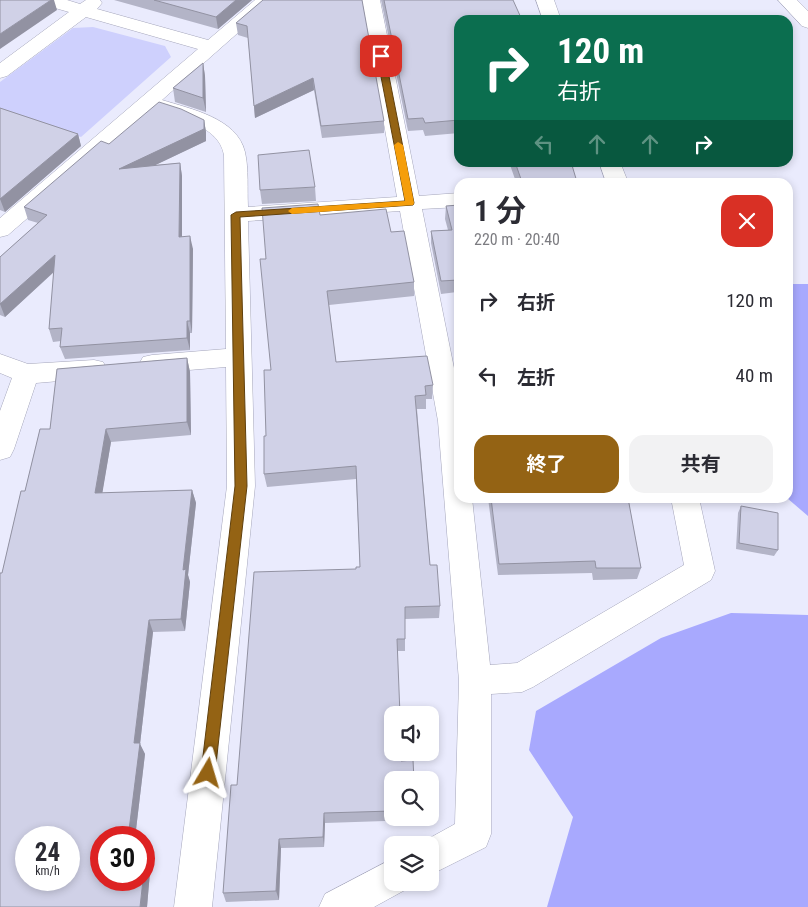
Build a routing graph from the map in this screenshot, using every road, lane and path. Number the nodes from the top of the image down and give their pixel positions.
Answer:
1 (47, 0) edge
2 (266, 0) edge
3 (371, 0) edge
4 (544, 0) edge
5 (787, 0) edge
6 (90, 5) edge
7 (550, 15) edge
8 (808, 22) edge
9 (212, 47) junction
10 (0, 72) edge
11 (148, 102) junction
12 (454, 200) edge
13 (410, 203) junction
14 (236, 215) junction
15 (0, 230) edge
16 (237, 357) junction
17 (0, 363) edge
18 (26, 374) junction
19 (0, 449) edge
20 (454, 454) edge
21 (459, 503) edge
22 (686, 503) edge
23 (475, 681) junction
24 (439, 852) edge
25 (384, 882) edge
26 (193, 907) edge
27 (338, 907) edge

1 - 6 street
2 - 9 street
3 - 13 street
4 - 7 street
5 - 8 street
6 - 9 street
6 - 10 street
9 - 11 street
11 - 14 street
11 - 15 street
12 - 13 street
13 - 14 street
13 - 20 street
14 - 16 street
16 - 18 street
16 - 26 street
17 - 18 street
18 - 19 street
21 - 23 street
22 - 23 street
23 - 24 street
25 - 27 street

